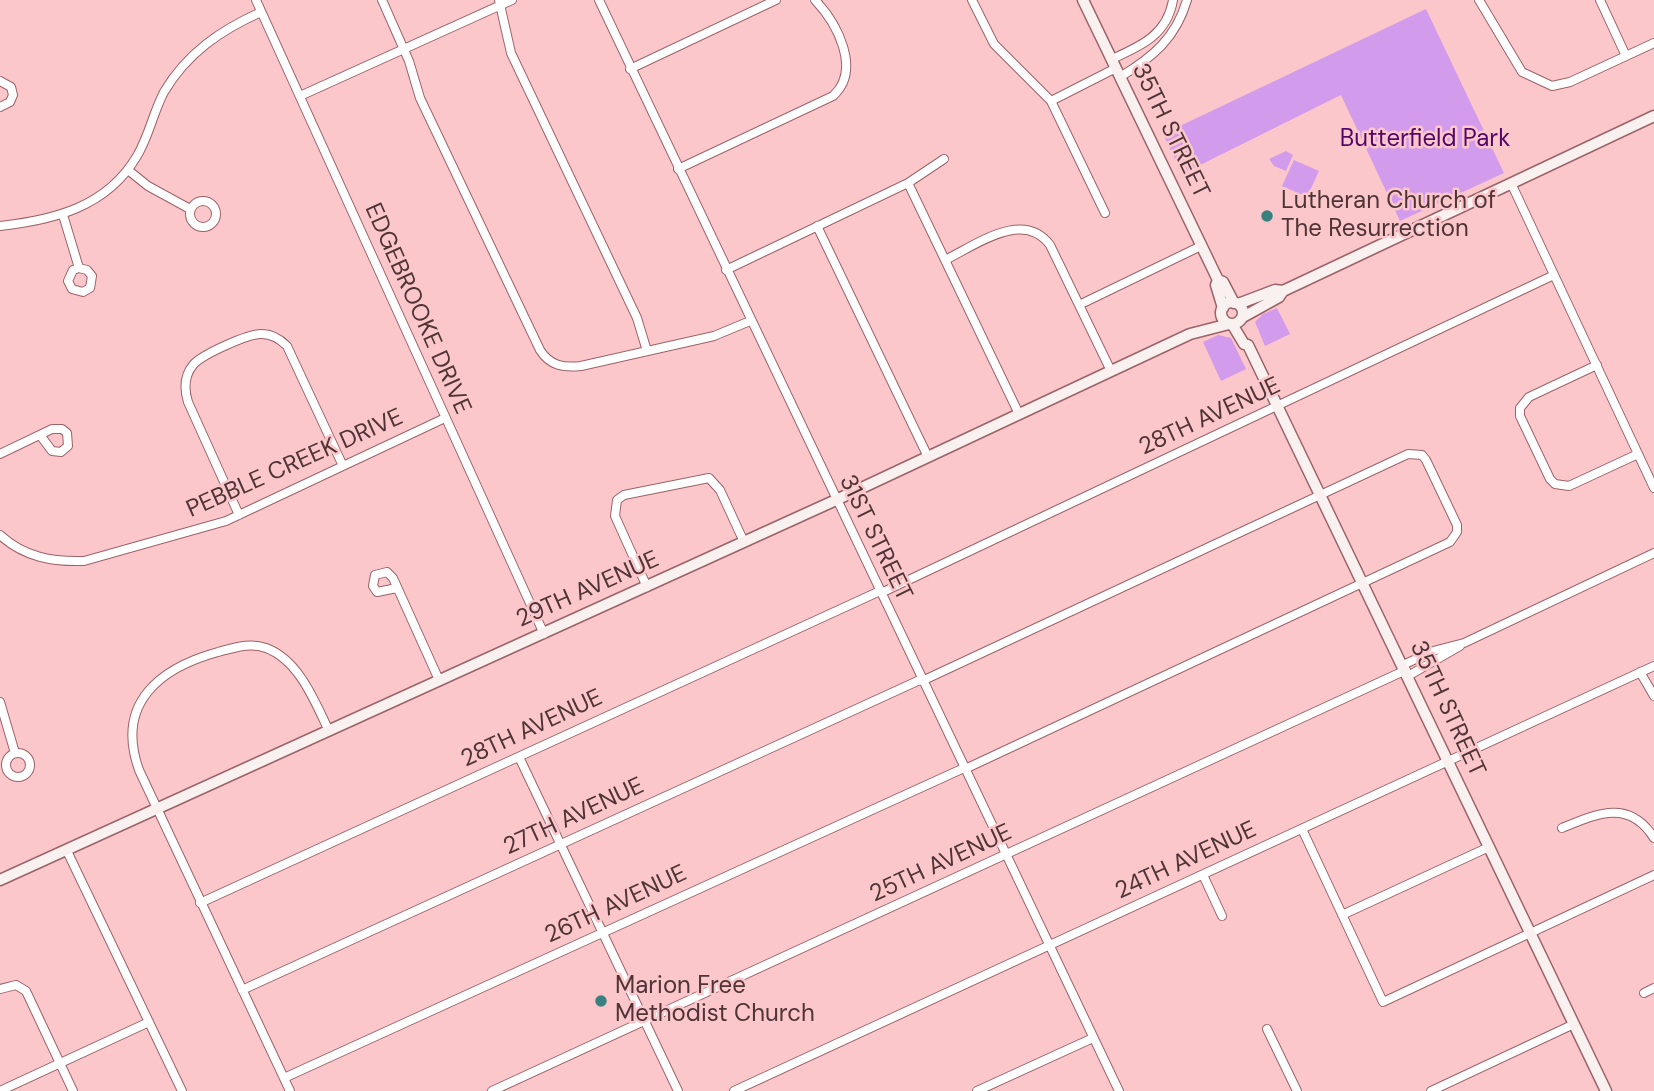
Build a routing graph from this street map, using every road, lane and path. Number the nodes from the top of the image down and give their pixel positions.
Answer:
1 (256, 0) edge
2 (382, 0) edge
3 (512, 0) edge
4 (599, 0) edge
5 (776, 0) edge
6 (815, 0) edge
7 (972, 0) edge
8 (1083, 0) edge
9 (1173, 0) edge
10 (1187, 0) edge
11 (1479, 0) edge
12 (1600, 0) edge
13 (500, 3) edge
14 (261, 12) junction
15 (1654, 43) edge
16 (404, 49) junction
17 (1626, 56) junction
18 (1116, 68) junction
19 (630, 69) junction
20 (0, 81) edge
21 (300, 96) junction
22 (1051, 100) junction
23 (0, 107) edge
24 (1654, 116) edge
25 (944, 159) dead end
26 (678, 169) junction
27 (128, 170) junction
28 (908, 183) junction
29 (1511, 183) junction
30 (190, 209) dead end
31 (1105, 213) dead end
32 (63, 215) junction
33 (0, 226) edge
34 (817, 226) junction
35 (1202, 246) junction
36 (945, 260) junction
37 (79, 268) dead end
38 (726, 270) junction
39 (1554, 275) junction
40 (1218, 280) junction
41 (1283, 291) junction
42 (1236, 303) junction
43 (1079, 305) junction
44 (1222, 310) junction
45 (750, 321) junction
46 (1236, 321) junction
47 (1191, 334) junction
48 (647, 351) junction
49 (1597, 365) junction
50 (1111, 371) junction
51 (1278, 406) junction
52 (1019, 414) junction
53 (445, 418) junction
54 (40, 435) dead end
55 (0, 454) edge
56 (1638, 454) junction
57 (928, 457) junction
58 (343, 466) junction
59 (1654, 488) edge
60 (1321, 494) junction
61 (836, 500) junction
62 (239, 515) junction
63 (0, 535) edge
64 (744, 542) junction
65 (1654, 554) edge
66 (1363, 582) junction
67 (647, 587) junction
68 (397, 588) dead end
69 (880, 592) junction
70 (544, 634) junction
71 (1654, 666) edge
72 (1406, 670) junction
73 (1640, 672) junction
74 (439, 680) junction
75 (922, 680) junction
76 (1654, 696) edge
77 (0, 702) edge
78 (329, 731) junction
79 (15, 753) dead end
80 (519, 757) junction
81 (1448, 760) junction
82 (965, 768) junction
83 (156, 810) junction
84 (1562, 828) dead end
85 (1302, 829) junction
86 (1654, 838) edge
87 (560, 845) junction
88 (1489, 847) junction
89 (67, 851) junction
90 (1006, 856) junction
91 (1203, 875) junction
92 (1654, 875) edge
93 (0, 880) edge
94 (200, 902) junction
95 (1342, 915) junction
96 (1222, 916) dead end
97 (603, 933) junction
98 (1530, 933) junction
99 (1050, 946) junction
100 (1654, 988) edge
101 (0, 989) edge
102 (242, 990) junction
103 (1644, 993) dead end
104 (644, 1021) junction
105 (149, 1022) junction
106 (1574, 1024) junction
107 (1267, 1029) dead end
108 (1093, 1038) junction
109 (61, 1063) junction
110 (284, 1078) junction
111 (1295, 1090) edge
112 (1, 1091) edge
113 (74, 1091) edge
114 (182, 1091) edge
115 (290, 1091) edge
116 (492, 1091) edge
117 (678, 1091) edge
118 (734, 1091) edge
119 (977, 1091) edge
120 (1119, 1091) edge
121 (1431, 1091) edge
122 (1606, 1091) edge

1 - 14 street, EDGEBROOKE DRIVE
2 - 16 street
3 - 13 street
4 - 19 street, 31ST STREET
5 - 19 street
6 - 26 street
7 - 22 street
8 - 18 street, 35TH STREET
9 - 18 street
10 - 18 street
11 - 17 street
12 - 17 street
13 - 16 street
13 - 48 street
14 - 21 street, EDGEBROOKE DRIVE
14 - 27 street
15 - 17 street
16 - 21 street
16 - 48 street
18 - 22 street
18 - 35 street, 35TH STREET
19 - 26 street, 31ST STREET
20 - 23 street
21 - 53 street, EDGEBROOKE DRIVE
22 - 31 street
24 - 29 street, 29TH AVENUE
25 - 28 street
26 - 38 street, 31ST STREET
27 - 30 street
27 - 32 street
28 - 34 street
28 - 36 street
29 - 39 street
29 - 41 street, 29TH AVENUE
32 - 33 street
32 - 37 street
34 - 38 street
34 - 57 street
35 - 40 street, 35TH STREET
35 - 43 street
36 - 43 street
36 - 52 street
38 - 45 street, 31ST STREET
39 - 49 street
39 - 51 street, 28TH AVENUE
40 - 42 street, 35TH STREET
40 - 44 street, 35TH STREET
41 - 42 street, 29TH AVENUE
41 - 46 street, 29TH AVENUE
42 - 44 street, 29TH AVENUE
42 - 46 street, 35TH STREET
43 - 50 street
44 - 46 street
44 - 47 street, 29TH AVENUE
45 - 48 street
45 - 61 street, 31ST STREET
46 - 47 street, 29TH AVENUE
46 - 51 street, 35TH STREET
47 - 50 street, 29TH AVENUE
49 - 56 street
49 - 56 street
50 - 52 street, 29TH AVENUE
51 - 60 street, 35TH STREET
51 - 69 street, 28TH AVENUE
52 - 57 street, 29TH AVENUE
53 - 58 street, PEBBLE CREEK DRIVE
53 - 70 street, EDGEBROOKE DRIVE
54 - 55 street
56 - 59 street
57 - 61 street, 29TH AVENUE
58 - 62 street, PEBBLE CREEK DRIVE
58 - 62 street
60 - 66 street, 35TH STREET
60 - 66 street, 27TH AVENUE
60 - 75 street, 27TH AVENUE
61 - 64 street, 29TH AVENUE
61 - 69 street, 31ST STREET
62 - 63 street, PEBBLE CREEK DRIVE
64 - 67 street, 29TH AVENUE
64 - 67 street
65 - 72 street, 25TH AVENUE
66 - 72 street, 35TH STREET
66 - 82 street, 26TH AVENUE
67 - 70 street, 29TH AVENUE
68 - 74 street
69 - 75 street, 31ST STREET
69 - 80 street, 28TH AVENUE
70 - 74 street, 29TH AVENUE
71 - 73 street, 24TH AVENUE
72 - 81 street, 35TH STREET
72 - 90 street, 25TH AVENUE
73 - 76 street
73 - 81 street, 24TH AVENUE
74 - 78 street, 29TH AVENUE
75 - 82 street, 31ST STREET
75 - 87 street, 27TH AVENUE
77 - 79 street
78 - 83 street, 29TH AVENUE
78 - 83 street
80 - 87 street
80 - 94 street, 28TH AVENUE
81 - 85 street, 24TH AVENUE
81 - 88 street, 35TH STREET
82 - 90 street, 31ST STREET
82 - 97 street, 26TH AVENUE
83 - 89 street, 29TH AVENUE
83 - 94 street
84 - 86 street
85 - 91 street, 24TH AVENUE
85 - 95 street
87 - 97 street
87 - 102 street, 27TH AVENUE
88 - 95 street
88 - 98 street, 35TH STREET
89 - 93 street, 29TH AVENUE
89 - 105 street
90 - 99 street, 31ST STREET
90 - 104 street, 25TH AVENUE
91 - 96 street
91 - 99 street, 24TH AVENUE
92 - 98 street
94 - 102 street
95 - 98 street
97 - 104 street
97 - 110 street, 26TH AVENUE
98 - 106 street, 35TH STREET
99 - 108 street, 31ST STREET
99 - 118 street, 24TH AVENUE
100 - 103 street
101 - 109 street
102 - 110 street
104 - 116 street, 25TH AVENUE
104 - 117 street
105 - 109 street
105 - 114 street
106 - 121 street
106 - 122 street, 35TH STREET
107 - 111 street
108 - 119 street
108 - 120 street, 31ST STREET
109 - 112 street
109 - 113 street
110 - 115 street

